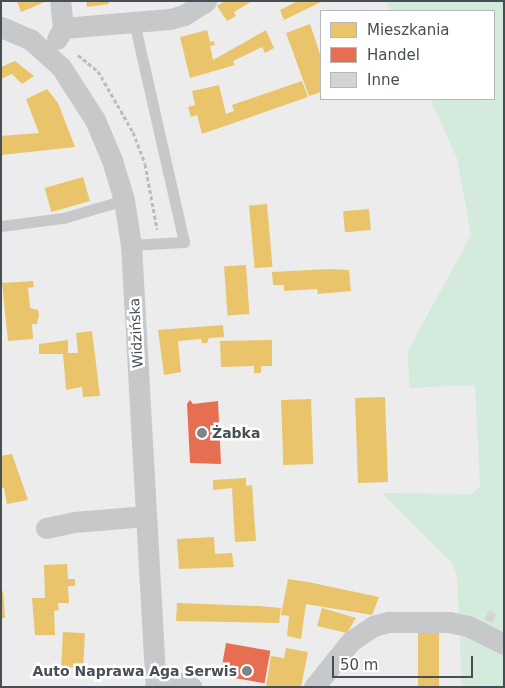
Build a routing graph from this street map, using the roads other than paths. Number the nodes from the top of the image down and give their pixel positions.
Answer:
1 (60, 1) edge
2 (206, 1) edge
3 (134, 22) junction
4 (1, 27) edge
5 (63, 28) junction
6 (49, 53) junction
7 (124, 200) junction
8 (1, 226) edge
9 (131, 245) junction
10 (146, 516) junction
11 (46, 528) dead end
12 (504, 644) edge
13 (156, 683) edge
14 (191, 687) edge
15 (314, 687) edge

1 - 5 street
2 - 3 street
3 - 5 street
3 - 9 lane
4 - 6 street, Widzińska
5 - 6 street
6 - 7 street, Widzińska
7 - 8 lane
7 - 9 street, Widzińska
9 - 10 street, Widzińska
10 - 11 street
10 - 13 street, Widzińska
12 - 15 street
13 - 14 street

